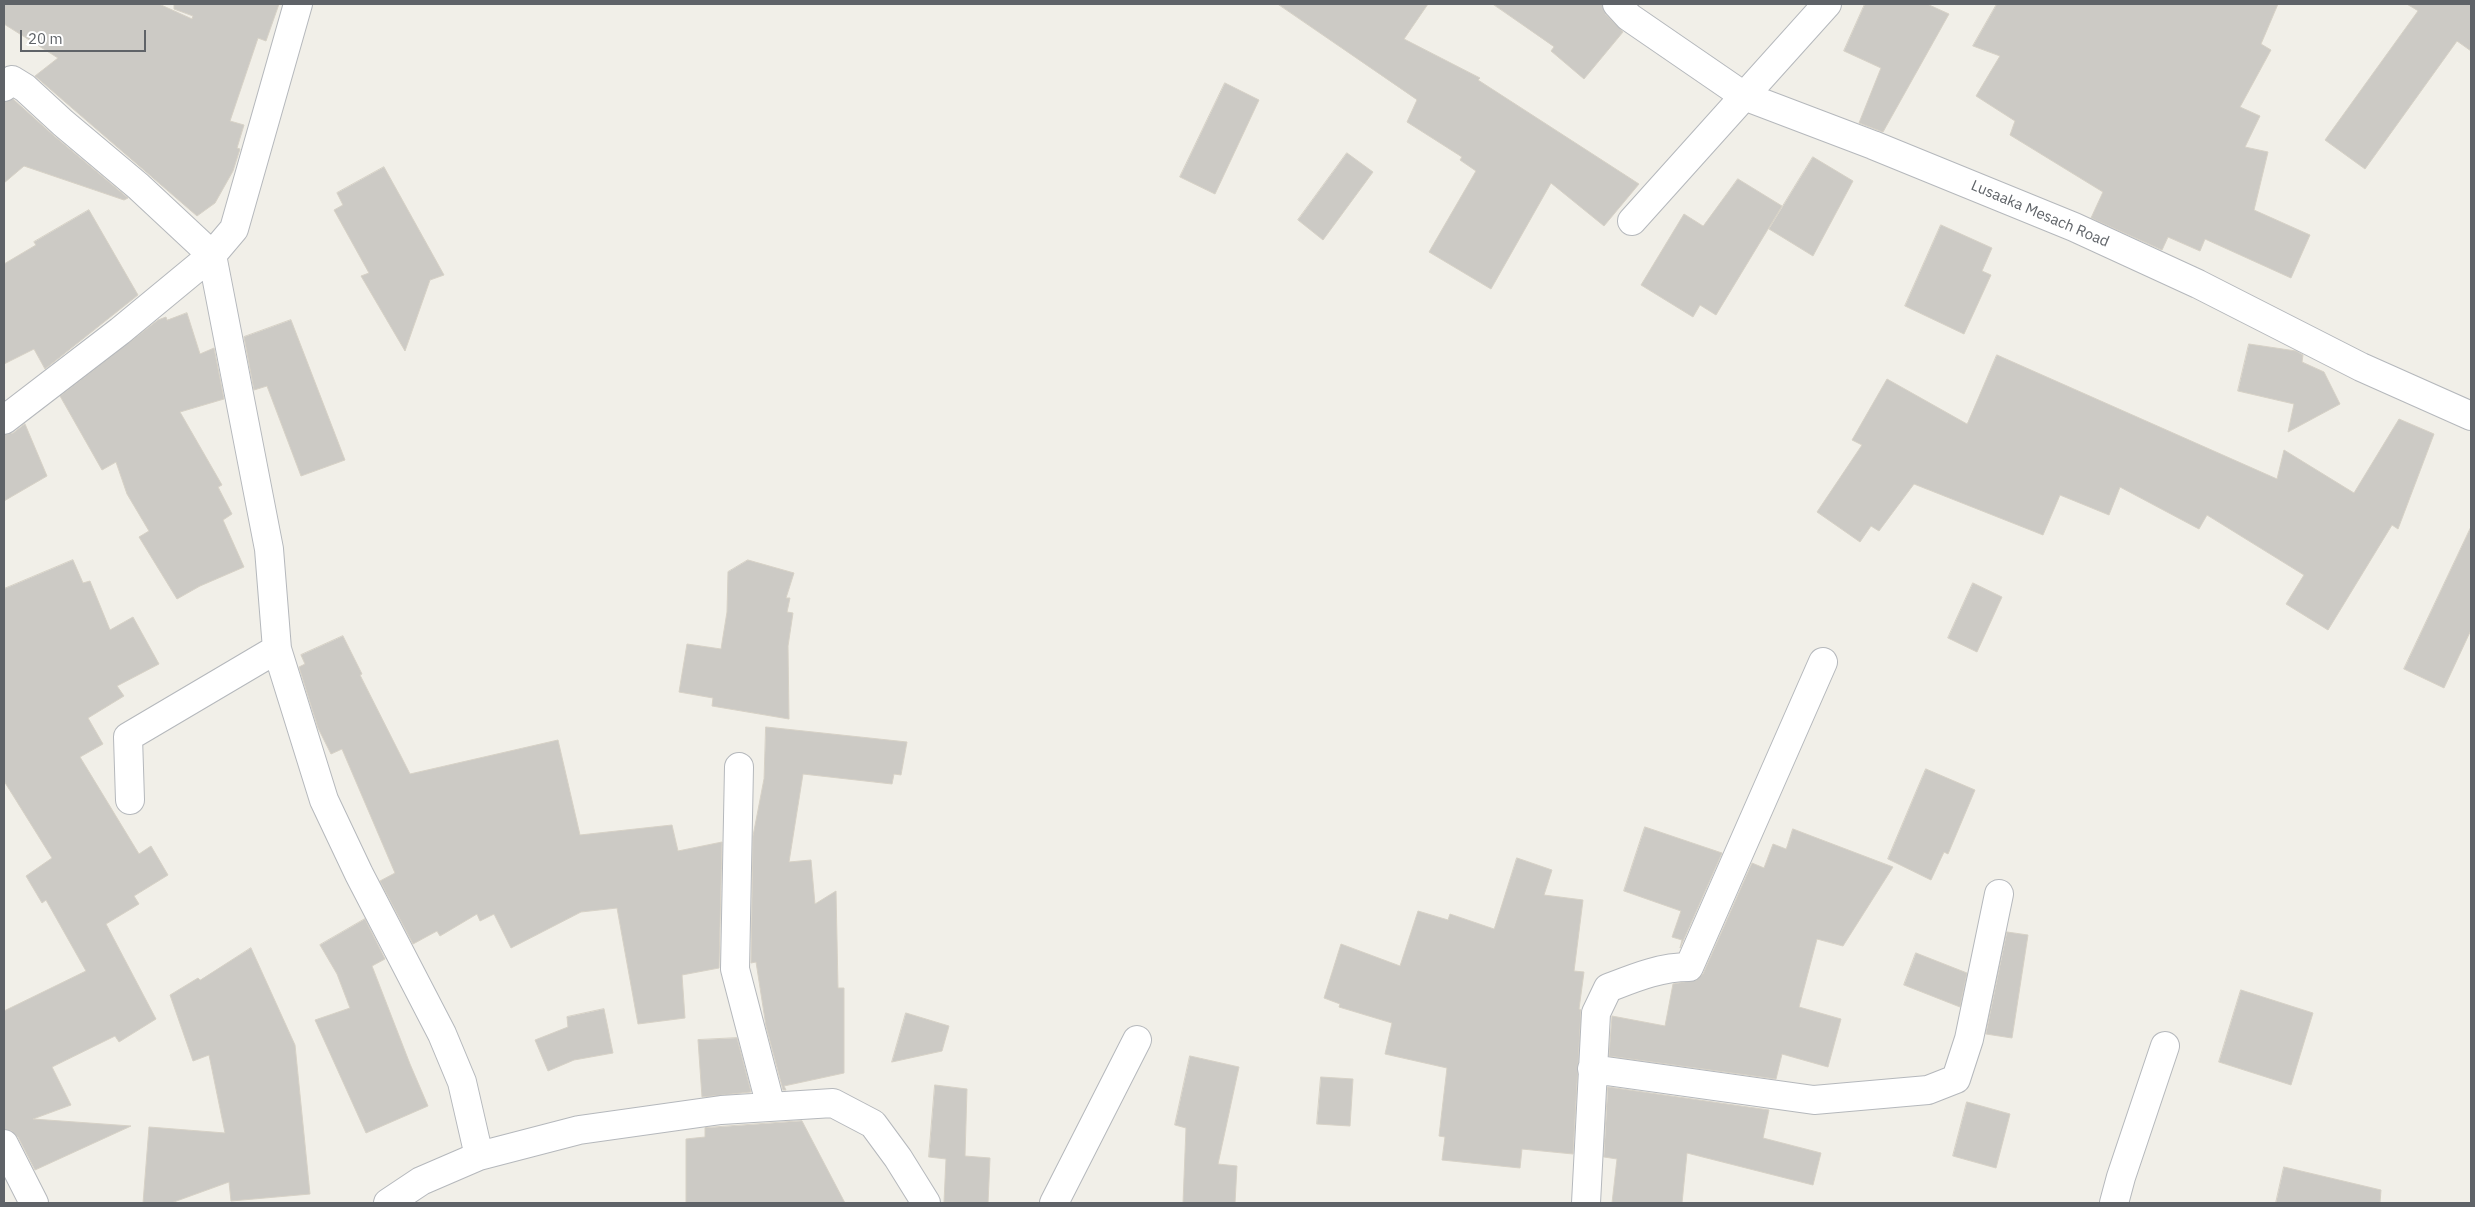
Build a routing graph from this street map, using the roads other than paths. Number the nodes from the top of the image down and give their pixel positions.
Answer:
1 (298, 4) edge
2 (1617, 4) edge
3 (1827, 4) edge
4 (4, 87) edge
5 (1744, 96) junction
6 (1632, 221) dead end
7 (212, 255) junction
8 (2471, 416) edge
9 (4, 420) edge
10 (277, 649) junction
11 (1823, 662) dead end
12 (739, 767) dead end
13 (130, 800) dead end
14 (1999, 894) dead end
15 (1137, 1040) dead end
16 (2165, 1046) dead end
17 (1592, 1069) junction
18 (771, 1107) junction
19 (4, 1144) edge
20 (479, 1156) junction
21 (34, 1203) edge
22 (388, 1203) edge
23 (926, 1203) edge
24 (1054, 1203) edge
25 (1586, 1203) edge
26 (2114, 1203) edge

1 - 7 street
2 - 5 street, Lusaaka Mesach Road
3 - 5 street
4 - 7 street
5 - 6 street
5 - 8 street, Lusaaka Mesach Road
7 - 9 street
7 - 10 street
10 - 13 street
10 - 20 street
11 - 17 street
12 - 18 street
14 - 17 street
15 - 24 street
16 - 26 street
17 - 25 street
18 - 20 street
18 - 23 street
19 - 21 street
20 - 22 street

